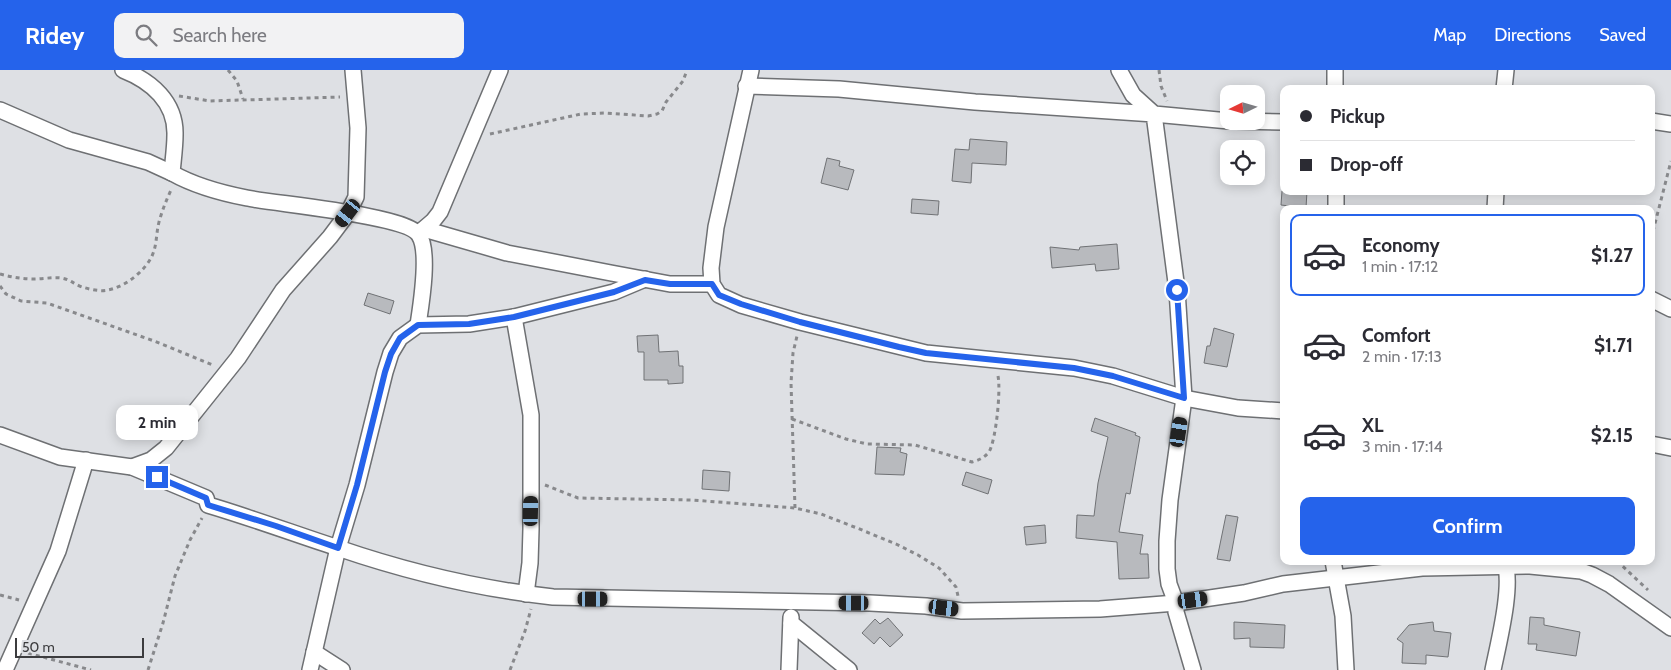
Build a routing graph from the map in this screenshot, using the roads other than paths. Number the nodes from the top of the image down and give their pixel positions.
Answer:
1 (123, 70) edge
2 (353, 70) edge
3 (500, 70) edge
4 (751, 70) edge
5 (1119, 70) edge
6 (1334, 70) edge
7 (1506, 70) edge
8 (1335, 85) edge
9 (1504, 85) edge
10 (746, 86) junction
11 (0, 110) edge
12 (1154, 114) junction
13 (1220, 120) edge
14 (1265, 122) edge
15 (1280, 122) edge
16 (1655, 122) edge
17 (1671, 124) edge
18 (175, 175) junction
19 (348, 213) junction
20 (421, 231) junction
21 (645, 280) junction
22 (712, 284) junction
23 (1655, 301) edge
24 (1671, 309) edge
25 (514, 317) junction
26 (418, 325) junction
27 (1184, 398) junction
28 (1280, 411) edge
29 (0, 436) edge
30 (1655, 445) edge
31 (1671, 448) edge
32 (86, 460) junction
33 (132, 467) junction
34 (338, 548) junction
35 (1334, 565) edge
36 (1472, 565) edge
37 (1505, 565) edge
38 (1528, 565) edge
39 (1335, 577) junction
40 (530, 594) junction
41 (793, 603) junction
42 (1176, 603) junction
43 (791, 623) junction
44 (1671, 628) edge
45 (314, 652) junction
46 (5, 670) edge
47 (310, 670) edge
48 (342, 670) edge
49 (788, 670) edge
50 (849, 670) edge
51 (1193, 670) edge
52 (1346, 670) edge
53 (1493, 670) edge

1 - 18 street
2 - 19 street
3 - 20 street
4 - 10 street
5 - 12 street
6 - 8 street
7 - 9 street
10 - 12 street
10 - 22 street
11 - 18 street
12 - 13 street
12 - 27 street
14 - 15 street
16 - 17 street
18 - 19 street
19 - 20 street
19 - 33 street
20 - 21 street
20 - 26 street
21 - 22 street
21 - 25 street
22 - 27 street
23 - 24 street
25 - 26 street
25 - 40 street
26 - 34 street
27 - 28 street
27 - 42 street
29 - 32 street
30 - 31 street
32 - 33 street
32 - 46 street
33 - 34 street
34 - 40 street
34 - 45 street
35 - 39 street
36 - 39 street
37 - 53 street
38 - 44 street
39 - 42 street
39 - 52 street
40 - 41 street
41 - 42 street
41 - 43 street
42 - 51 street
43 - 49 street
43 - 50 street
45 - 47 street
45 - 48 street

